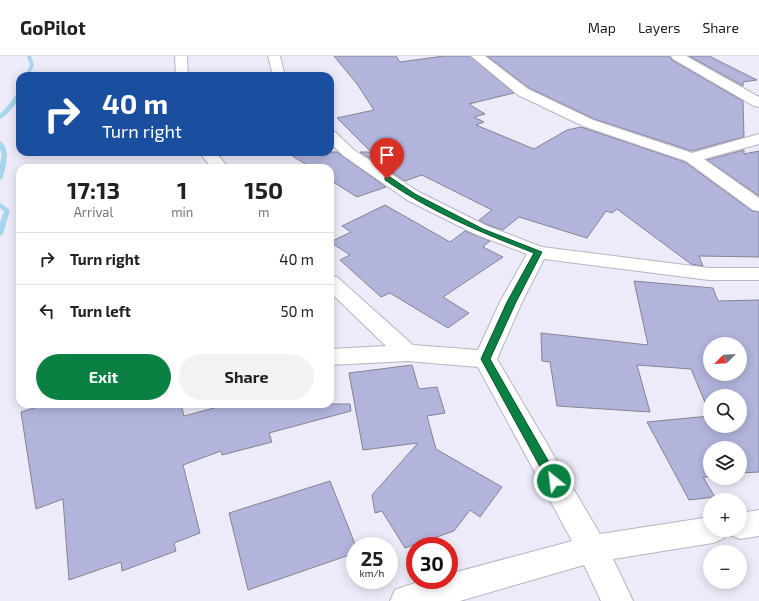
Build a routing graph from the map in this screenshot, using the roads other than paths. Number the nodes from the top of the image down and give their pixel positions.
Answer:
1 (182, 56) edge
2 (274, 56) edge
3 (476, 56) edge
4 (677, 56) edge
5 (182, 72) edge
6 (278, 72) edge
7 (759, 103) edge
8 (334, 139) edge
9 (759, 139) edge
10 (210, 156) edge
11 (692, 158) junction
12 (218, 164) edge
13 (759, 206) edge
14 (538, 252) junction
15 (759, 274) edge
16 (334, 285) edge
17 (407, 353) junction
18 (334, 357) edge
19 (486, 359) junction
20 (759, 523) edge
21 (747, 525) edge
22 (703, 532) edge
23 (592, 549) junction
24 (406, 601) edge
25 (617, 601) edge

1 - 5 street
2 - 6 street
3 - 11 street
4 - 7 street
8 - 14 street
9 - 11 street
10 - 12 street
11 - 13 street
14 - 15 street
14 - 19 street
16 - 17 street
17 - 18 street
17 - 19 street
19 - 23 street
20 - 21 street
22 - 23 street
23 - 24 street
23 - 25 street

